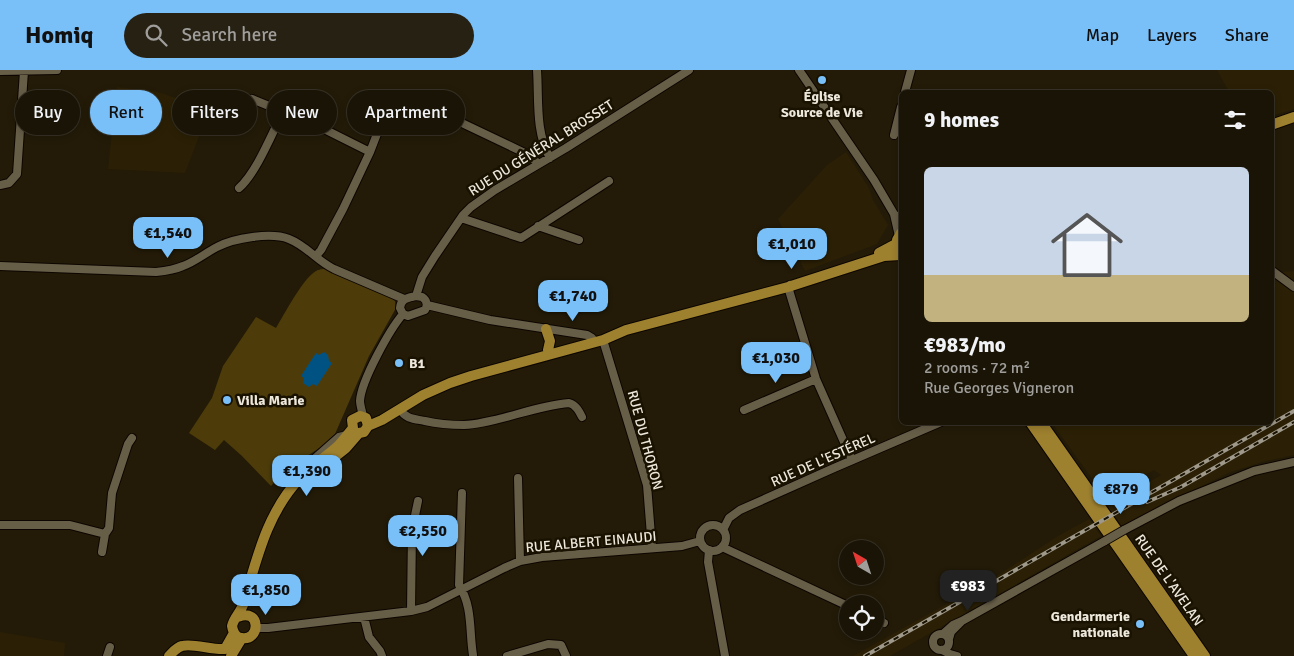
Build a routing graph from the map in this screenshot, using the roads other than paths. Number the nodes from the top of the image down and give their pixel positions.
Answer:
1 (57, 70) edge
2 (536, 70) edge
3 (689, 70) edge
4 (798, 70) edge
5 (911, 70) edge
6 (0, 71) edge
7 (24, 72) junction
8 (906, 90) edge
9 (1294, 112) edge
10 (899, 115) edge
11 (1294, 117) edge
12 (1274, 118) edge
13 (1274, 124) edge
14 (272, 135) edge
15 (336, 135) edge
16 (894, 135) dead end
17 (370, 152) junction
18 (550, 158) junction
19 (539, 164) junction
20 (609, 181) dead end
21 (0, 185) edge
22 (239, 188) dead end
23 (894, 214) junction
24 (461, 218) junction
25 (899, 218) edge
26 (538, 226) junction
27 (899, 238) edge
28 (578, 240) dead end
29 (316, 256) junction
30 (899, 256) edge
31 (0, 266) edge
32 (815, 271) junction
33 (1274, 272) edge
34 (788, 287) junction
35 (1294, 287) edge
36 (416, 296) junction
37 (404, 299) junction
38 (427, 305) junction
39 (403, 314) junction
40 (546, 328) junction
41 (592, 338) junction
42 (604, 340) junction
43 (548, 350) junction
44 (816, 379) junction
45 (400, 408) junction
46 (744, 410) dead end
47 (582, 417) dead end
48 (366, 420) junction
49 (934, 425) edge
50 (1032, 425) edge
51 (1043, 425) edge
52 (353, 432) junction
53 (132, 438) dead end
54 (852, 460) junction
55 (1294, 462) edge
56 (518, 478) dead end
57 (462, 493) dead end
58 (418, 501) dead end
59 (0, 525) edge
60 (723, 530) junction
61 (105, 534) junction
62 (700, 541) junction
63 (722, 547) junction
64 (652, 548) junction
65 (709, 550) junction
66 (102, 552) dead end
67 (520, 561) junction
68 (462, 590) junction
69 (839, 602) edge
70 (411, 611) junction
71 (238, 616) junction
72 (250, 616) junction
73 (364, 617) junction
74 (256, 628) junction
75 (238, 635) junction
76 (947, 639) junction
77 (110, 647) dead end
78 (942, 650) junction
79 (229, 654) edge
80 (107, 656) edge
81 (169, 656) edge
82 (173, 656) edge
83 (215, 656) edge
84 (382, 656) edge
85 (474, 656) edge
86 (508, 656) edge
87 (566, 656) edge
88 (725, 656) edge
89 (957, 656) edge
90 (1194, 656) edge
91 (1205, 656) edge

1 - 7 street
2 - 18 street
3 - 18 street, RUE DU GÉNÉRAL BROSSET
4 - 23 street
5 - 8 street
6 - 7 street
7 - 21 street
9 - 12 main road
10 - 16 street
11 - 13 main road
14 - 22 street
15 - 17 street
17 - 19 street
17 - 29 street
18 - 19 street, RUE DU GÉNÉRAL BROSSET
19 - 24 street, RUE DU GÉNÉRAL BROSSET
20 - 26 street
23 - 25 street
23 - 27 street
24 - 26 street
24 - 36 street, RUE DU GÉNÉRAL BROSSET
26 - 28 street
27 - 32 main road
29 - 31 street
29 - 37 street
30 - 34 main road
32 - 34 street
32 - 41 main road
33 - 35 street
34 - 42 main road
34 - 44 street
36 - 37 street
36 - 38 street
37 - 39 street
38 - 39 street
38 - 40 street
39 - 48 street
40 - 41 street
40 - 43 main road
41 - 43 main road
42 - 45 main road
42 - 64 street, RUE DU THORON
43 - 48 main road
44 - 46 street
44 - 54 street
45 - 47 street
45 - 48 main road
48 - 52 main road
48 - 52 main road
49 - 54 street, RUE DE L'ESTÉREL
50 - 90 main road, RUE DE L'AVELAN
51 - 91 main road, RUE DE L'AVELAN
52 - 71 main road
52 - 72 main road
53 - 61 street
54 - 60 street, RUE DE L'ESTÉREL
55 - 76 street, bridge
56 - 67 street
57 - 68 street
58 - 70 street
59 - 61 street
60 - 62 street
60 - 63 street
61 - 66 street
62 - 64 street, RUE ALBERT EINAUDI
62 - 65 street
63 - 65 street
63 - 69 street
64 - 67 street, RUE ALBERT EINAUDI
65 - 88 street
67 - 68 street, RUE ALBERT EINAUDI
68 - 70 street, RUE ALBERT EINAUDI
68 - 85 street
70 - 73 street, RUE ALBERT EINAUDI
71 - 72 main road
71 - 75 main road
72 - 74 main road
73 - 74 street, RUE ALBERT EINAUDI
73 - 84 street
74 - 75 main road
75 - 79 main road
76 - 78 street
76 - 78 street
76 - 89 street
77 - 80 street
78 - 89 street
79 - 81 main road
82 - 83 main road
86 - 87 street

